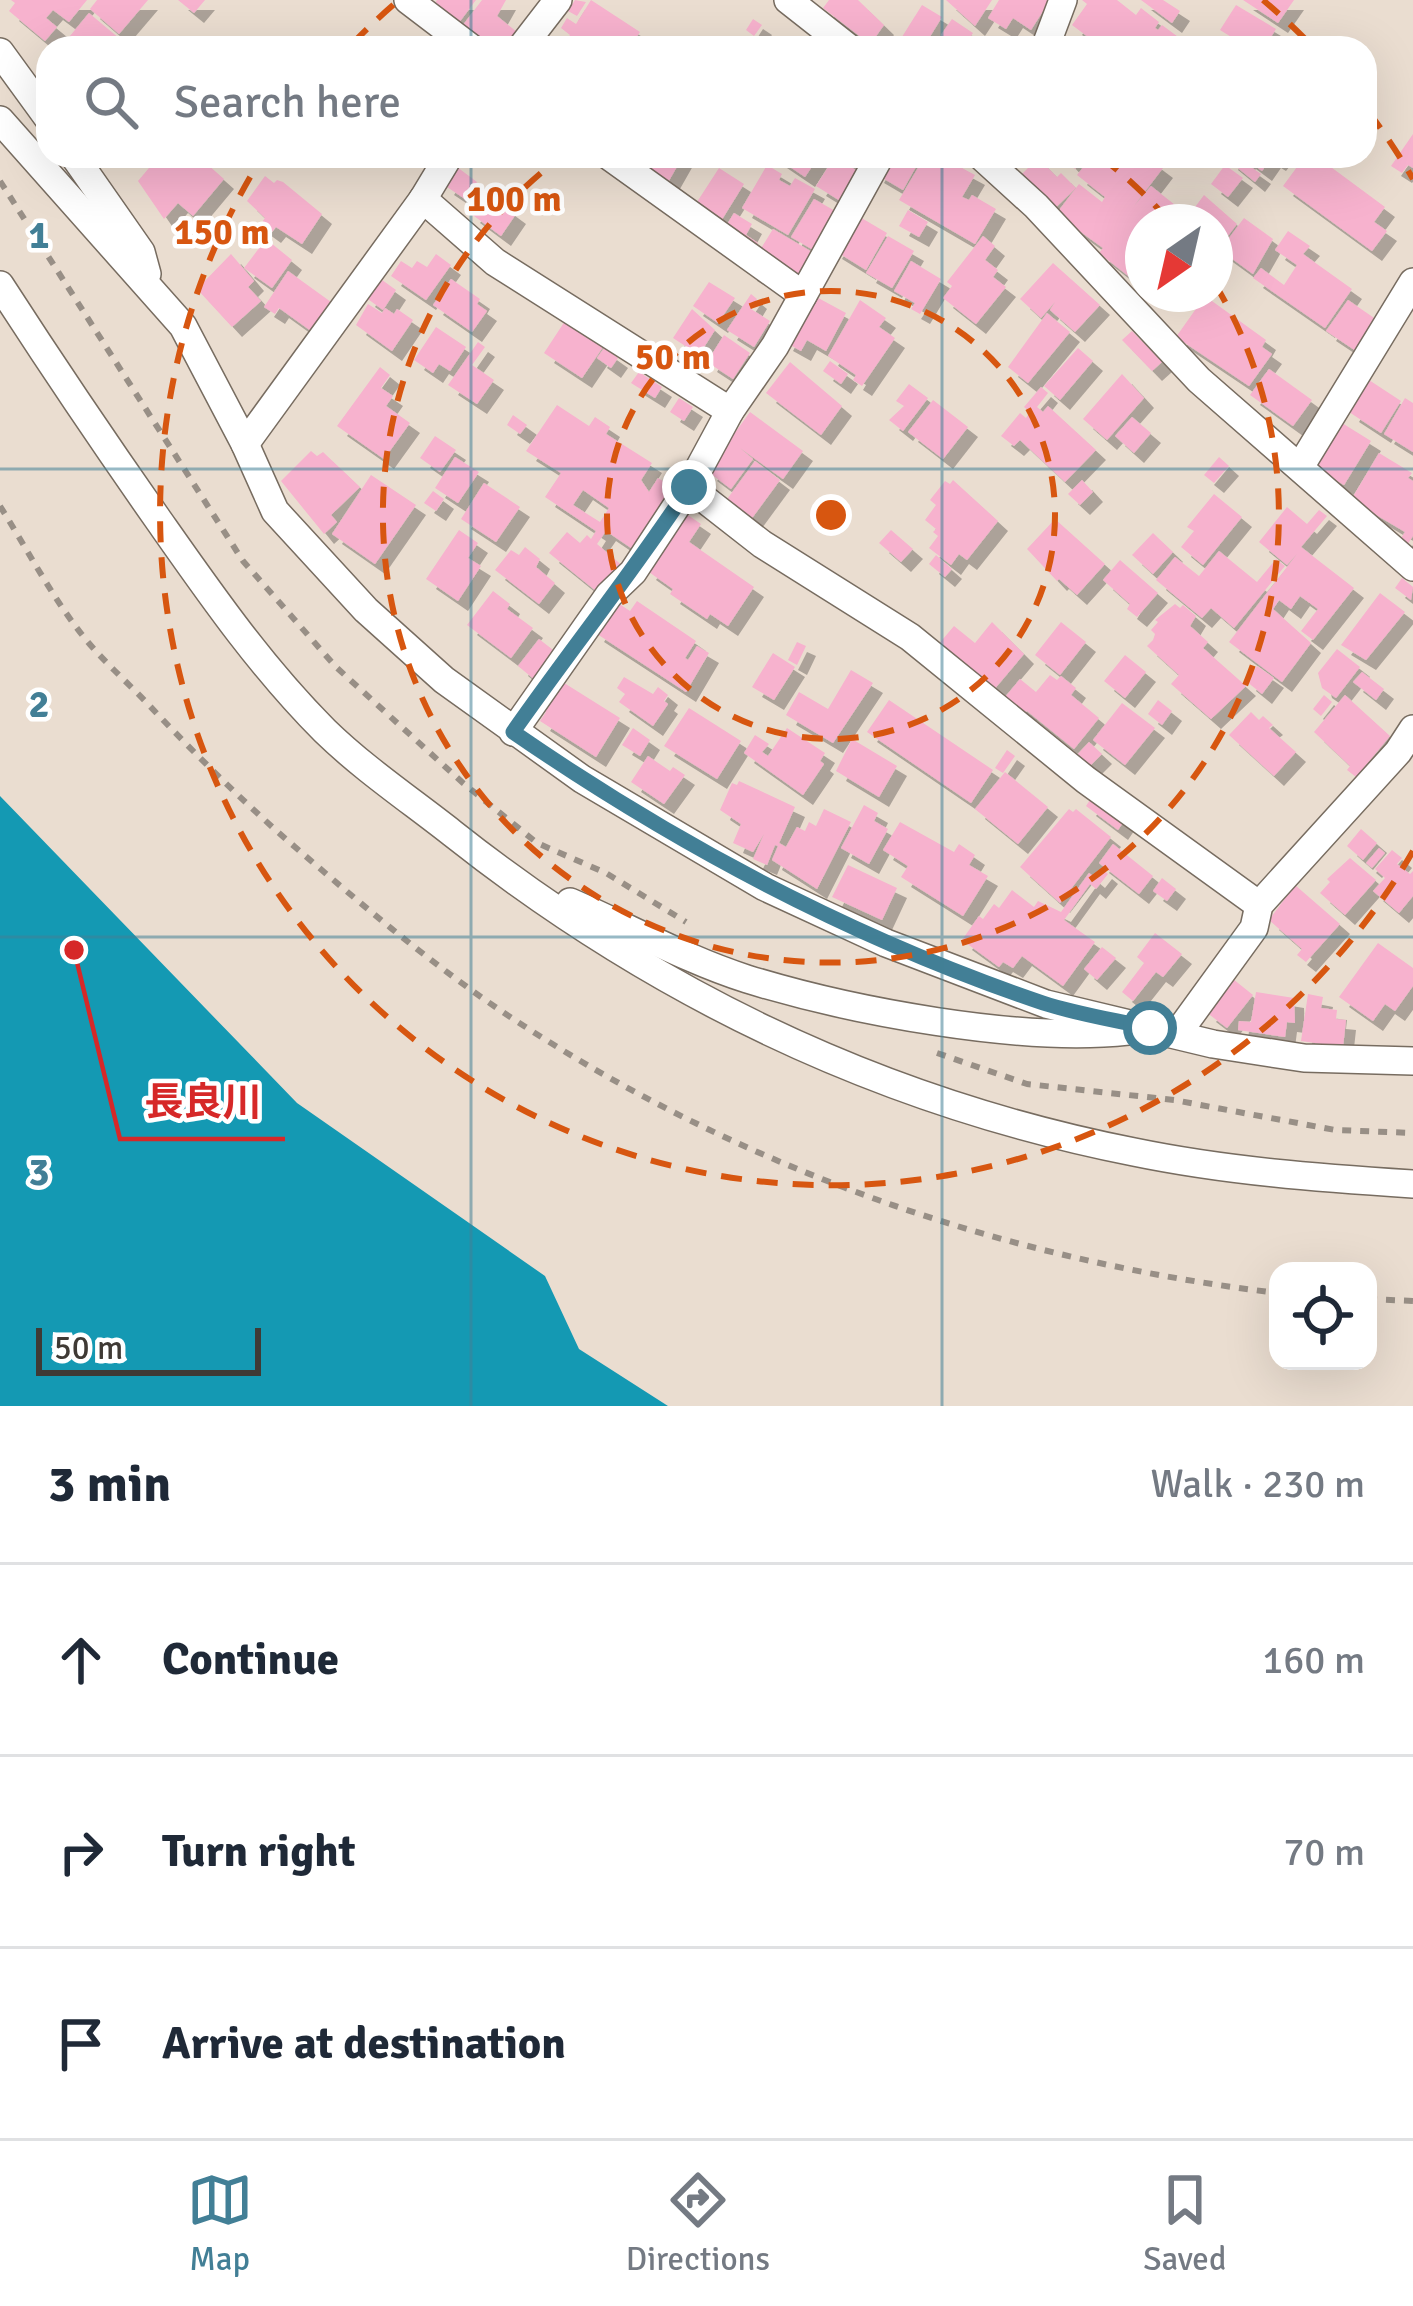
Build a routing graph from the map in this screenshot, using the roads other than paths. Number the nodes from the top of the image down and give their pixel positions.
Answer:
1 (408, 0) edge
2 (558, 0) edge
3 (788, 0) edge
4 (1063, 0) edge
5 (454, 36) edge
6 (530, 36) edge
7 (834, 36) edge
8 (1050, 36) edge
9 (0, 52) edge
10 (36, 102) edge
11 (0, 120) edge
12 (36, 160) edge
13 (43, 168) edge
14 (82, 168) edge
15 (442, 168) edge
16 (626, 168) edge
17 (873, 168) edge
18 (1001, 168) edge
19 (423, 199) junction
20 (1413, 282) edge
21 (0, 285) edge
22 (153, 292) junction
23 (803, 295) junction
24 (730, 411) junction
25 (245, 444) junction
26 (1300, 467) junction
27 (689, 487) junction
28 (1413, 567) edge
29 (513, 732) junction
30 (1408, 748) edge
31 (501, 872) junction
32 (1259, 904) junction
33 (1163, 1031) junction
34 (1413, 1061) edge
35 (1413, 1184) edge

1 - 5 street
2 - 6 street
3 - 7 street
4 - 8 street
9 - 10 street
11 - 12 street
13 - 22 street
14 - 22 street
15 - 19 street
16 - 23 street
17 - 23 street
18 - 26 street
19 - 24 street
19 - 25 street
20 - 26 street
21 - 31 street
22 - 25 street
23 - 24 street
24 - 27 street
25 - 29 street
26 - 28 street
27 - 29 street
27 - 32 street
29 - 33 street
30 - 32 street
31 - 33 street
31 - 35 street
32 - 33 street
33 - 34 street

